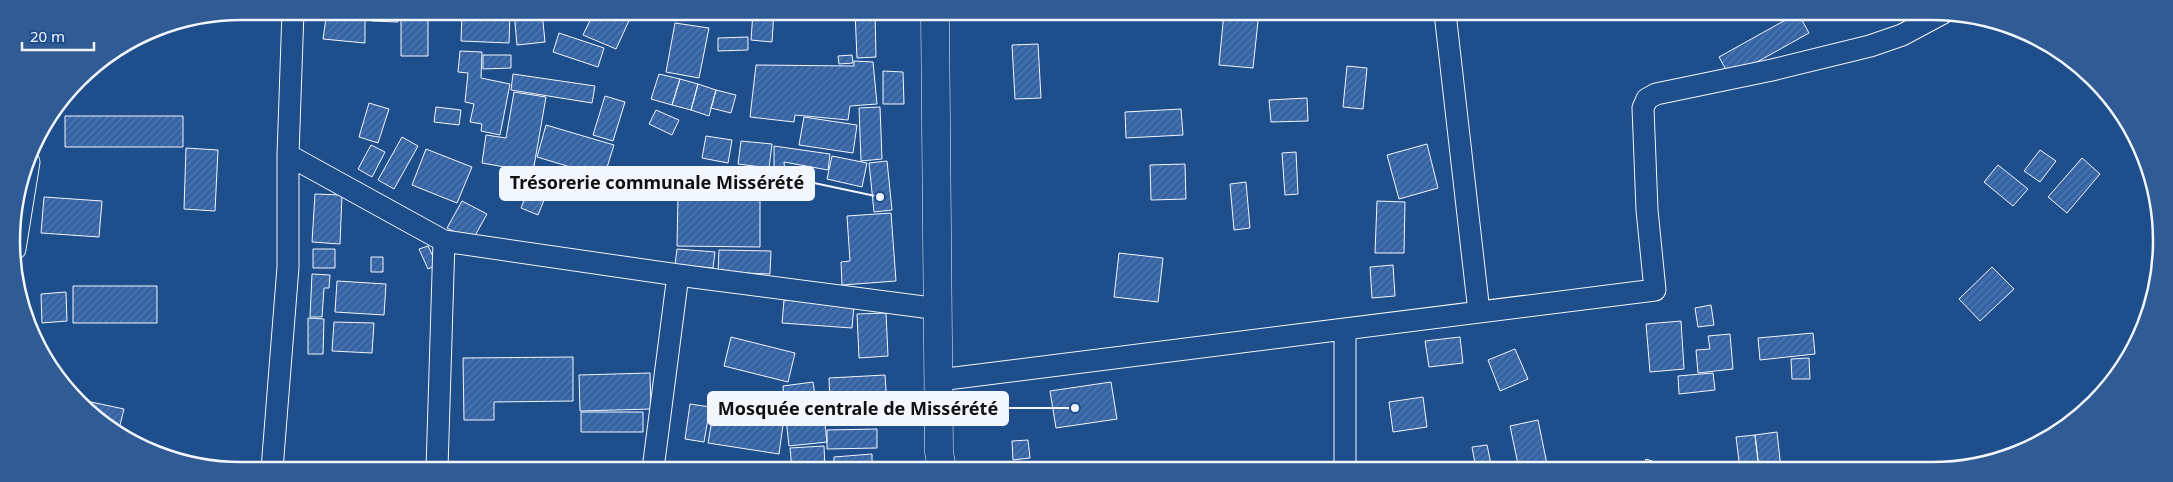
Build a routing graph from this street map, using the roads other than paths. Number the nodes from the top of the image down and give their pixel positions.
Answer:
1 (293, 20) edge
2 (936, 20) edge
3 (1446, 20) edge
4 (1931, 20) edge
5 (288, 155) junction
6 (444, 240) junction
7 (678, 275) junction
8 (939, 310) junction
9 (1478, 312) junction
10 (1345, 330) junction
11 (940, 380) junction
12 (273, 462) edge
13 (437, 462) edge
14 (654, 462) edge
15 (939, 462) edge
16 (1345, 462) edge

1 - 5 street
2 - 8 highway
3 - 9 street
4 - 9 street
5 - 6 street
5 - 12 street
6 - 7 street
6 - 13 street
7 - 8 street
7 - 14 street
8 - 11 highway
9 - 10 street
10 - 11 street
10 - 16 street
11 - 15 highway

